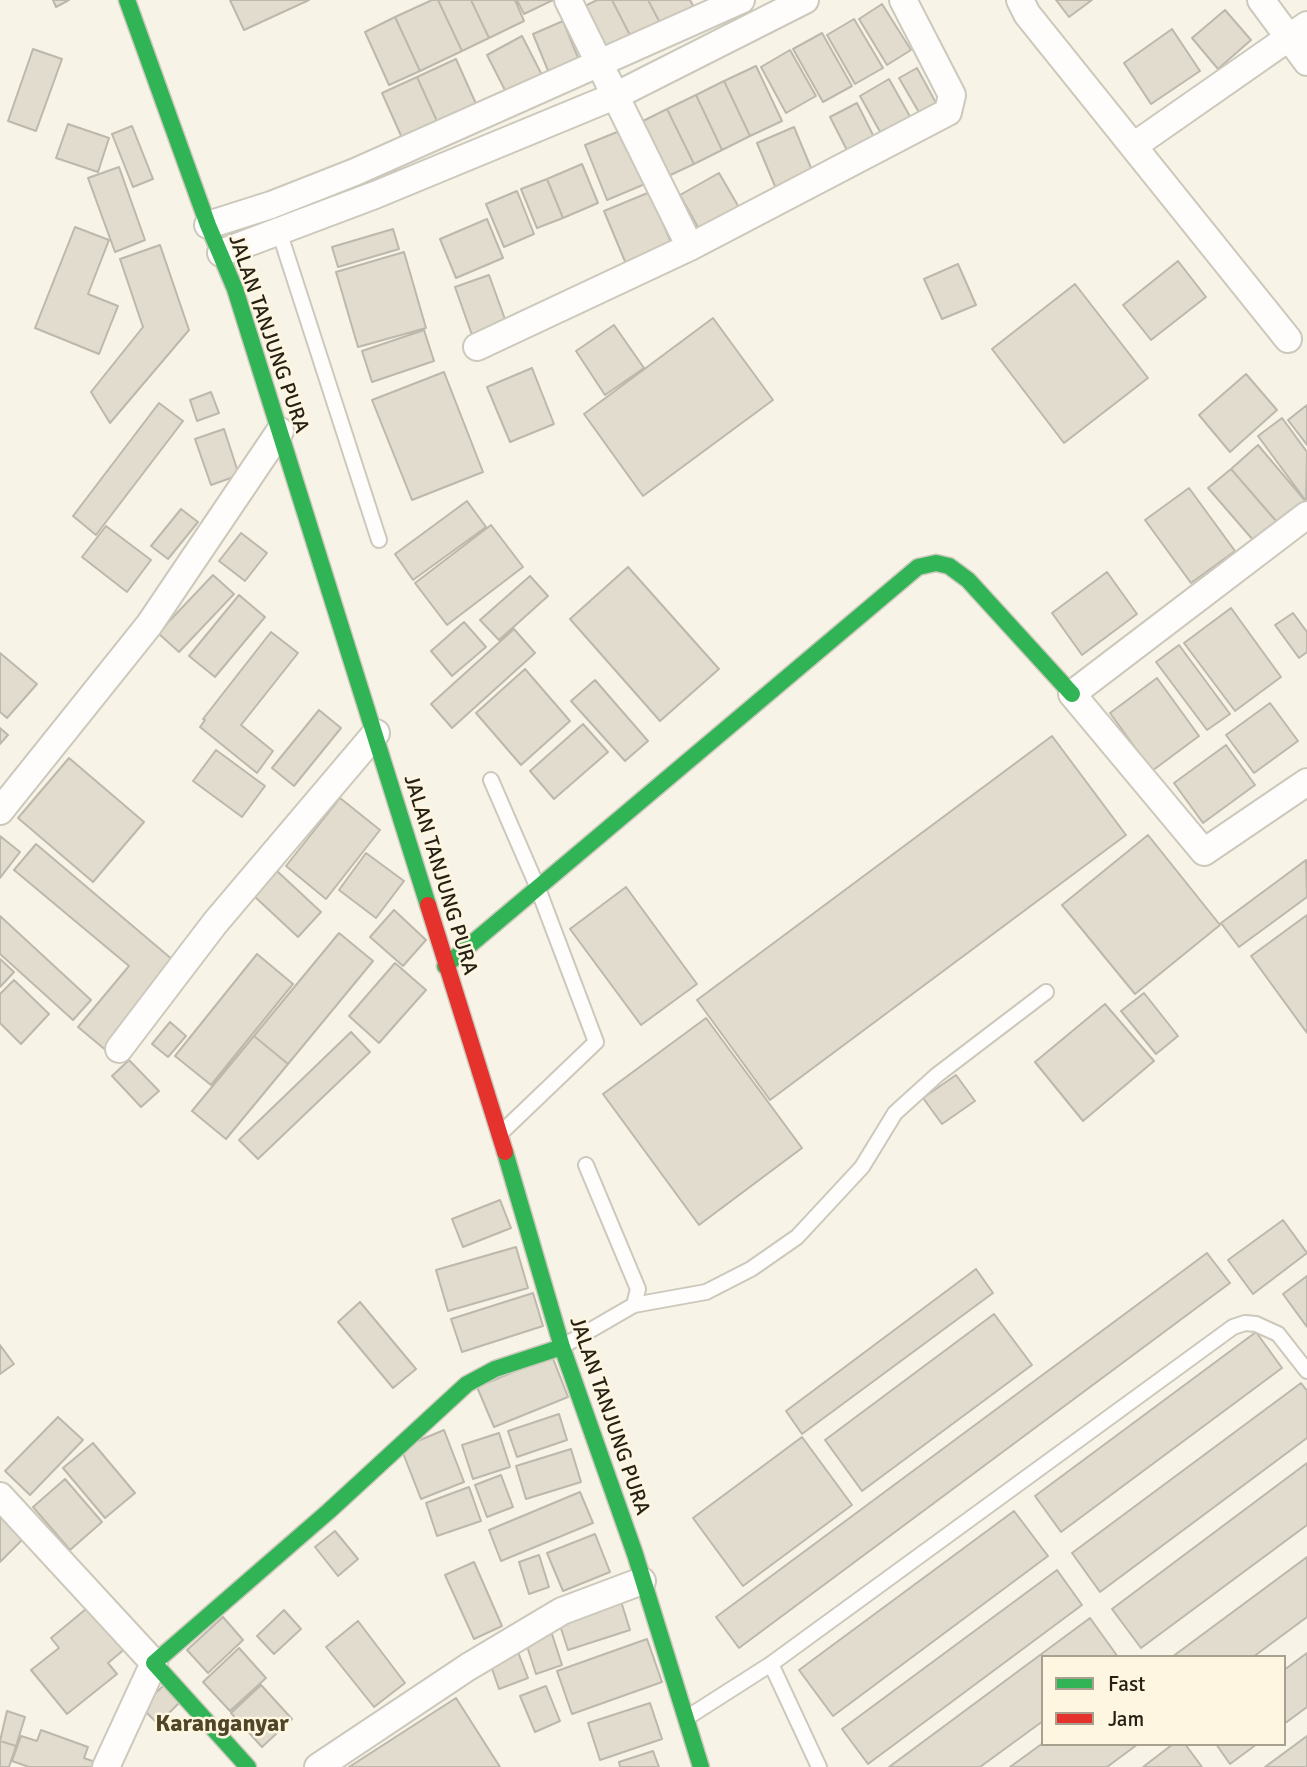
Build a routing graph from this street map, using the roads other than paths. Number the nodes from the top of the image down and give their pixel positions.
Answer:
1 (127, 0) edge
2 (568, 0) edge
3 (741, 0) edge
4 (804, 0) edge
5 (904, 0) edge
6 (1020, 0) edge
7 (1261, 0) edge
8 (1298, 31) edge
9 (1307, 62) edge
10 (598, 64) junction
11 (617, 94) junction
12 (1135, 145) junction
13 (271, 205) junction
14 (208, 225) junction
15 (279, 231) junction
16 (690, 247) junction
17 (221, 253) junction
18 (1288, 339) dead end
19 (477, 347) dead end
20 (280, 431) junction
21 (1307, 515) edge
22 (379, 540) dead end
23 (1072, 694) junction
24 (376, 733) junction
25 (491, 780) dead end
26 (1307, 782) edge
27 (0, 811) edge
28 (537, 887) junction
29 (445, 966) junction
30 (1046, 992) dead end
31 (118, 1049) dead end
32 (500, 1135) junction
33 (586, 1165) dead end
34 (634, 1305) junction
35 (562, 1347) junction
36 (1307, 1371) edge
37 (0, 1496) edge
38 (642, 1581) junction
39 (154, 1663) junction
40 (771, 1664) junction
41 (685, 1718) junction
42 (106, 1767) edge
43 (248, 1767) edge
44 (318, 1767) edge
45 (701, 1767) edge
46 (819, 1767) edge

1 - 14 street, JALAN TANJUNG PURA
2 - 10 street
3 - 10 street
4 - 11 street
5 - 16 street
6 - 12 street
7 - 8 street
8 - 9 street
8 - 12 street
10 - 11 street
10 - 13 street
11 - 15 street
11 - 16 street
12 - 18 street
13 - 14 street
13 - 15 lane
14 - 17 street, JALAN TANJUNG PURA
15 - 17 street
15 - 22 lane
16 - 19 street
17 - 20 street, JALAN TANJUNG PURA
20 - 24 street, JALAN TANJUNG PURA
20 - 27 street
21 - 23 street
23 - 26 street
23 - 28 street
24 - 29 street, JALAN TANJUNG PURA
24 - 31 street
25 - 28 lane
28 - 29 street
28 - 32 lane
29 - 32 street, JALAN TANJUNG PURA
30 - 34 lane
32 - 35 street, JALAN TANJUNG PURA
33 - 34 lane
34 - 35 lane
35 - 38 street, JALAN TANJUNG PURA
35 - 39 street
36 - 40 lane
37 - 39 street
38 - 41 street, JALAN TANJUNG PURA
38 - 44 street
39 - 42 street
39 - 43 street
40 - 41 lane
40 - 46 lane
41 - 45 street, JALAN TANJUNG PURA

